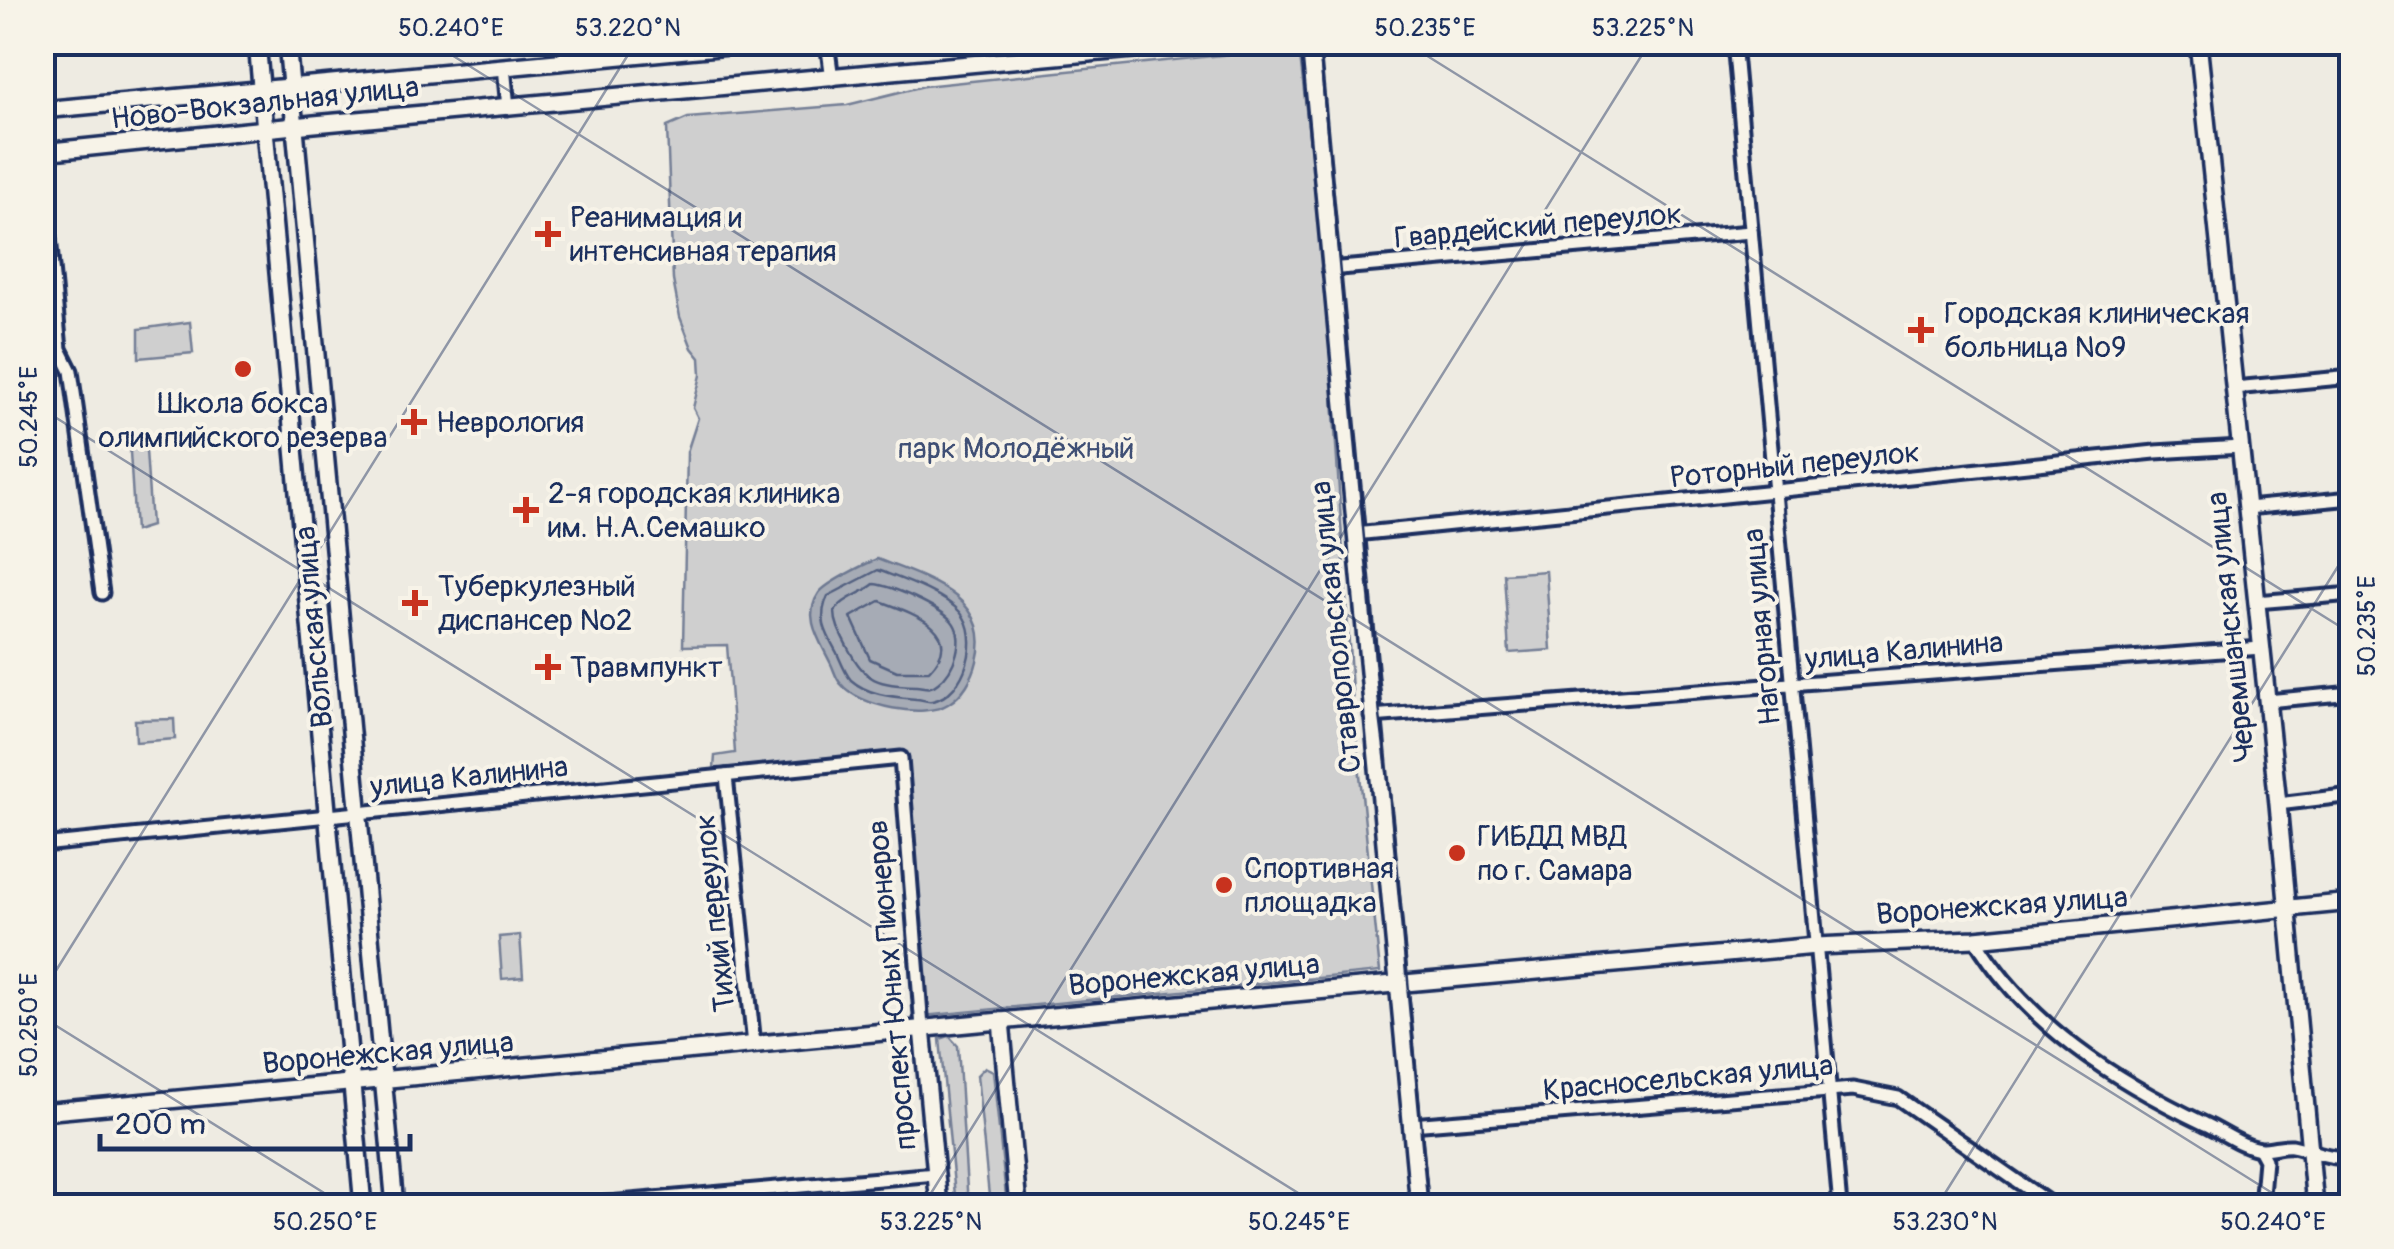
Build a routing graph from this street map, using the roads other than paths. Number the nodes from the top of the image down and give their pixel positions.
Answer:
1 (257, 42) edge
2 (287, 42) edge
3 (564, 42) edge
4 (772, 42) edge
5 (827, 42) edge
6 (1210, 42) edge
7 (1310, 42) edge
8 (1734, 42) edge
9 (1763, 42) edge
10 (1777, 42) edge
11 (2198, 42) edge
12 (566, 60) junction
13 (504, 66) junction
14 (832, 78) junction
15 (291, 86) junction
16 (261, 89) junction
17 (508, 108) junction
18 (42, 110) edge
19 (295, 126) junction
20 (265, 130) junction
21 (42, 152) edge
22 (42, 165) edge
23 (1751, 232) junction
24 (1330, 269) junction
25 (2352, 377) edge
26 (2234, 388) junction
27 (2241, 447) junction
28 (1775, 492) junction
29 (2352, 498) edge
30 (2246, 508) junction
31 (1355, 534) junction
32 (102, 594) dead end
33 (2352, 594) edge
34 (2256, 602) junction
35 (2261, 648) junction
36 (1792, 685) junction
37 (2352, 692) edge
38 (2267, 701) junction
39 (1372, 716) junction
40 (901, 758) joint
41 (726, 776) junction
42 (2352, 795) edge
43 (2278, 804) junction
44 (359, 814) junction
45 (328, 816) junction
46 (42, 845) edge
47 (2350, 903) edge
48 (2286, 910) junction
49 (2352, 932) edge
50 (1976, 939) junction
51 (1816, 946) junction
52 (1396, 984) junction
53 (1001, 1021) junction
54 (922, 1028) junction
55 (754, 1045) junction
56 (384, 1081) junction
57 (352, 1084) junction
58 (1830, 1093) junction
59 (42, 1112) edge
60 (1411, 1126) junction
61 (2259, 1149) junction
62 (2312, 1152) junction
63 (2352, 1157) edge
64 (936, 1174) junction
65 (363, 1206) edge
66 (395, 1206) edge
67 (574, 1206) edge
68 (939, 1206) edge
69 (1018, 1206) edge
70 (1420, 1206) edge
71 (1840, 1206) edge
72 (2053, 1206) edge
73 (2261, 1206) edge
74 (2316, 1206) edge

1 - 16 street, Вольская улица
2 - 15 street, Вольская улица
3 - 12 street
4 - 12 street, Ново-Вокзальная улица
5 - 14 street
6 - 14 street, Ново-Вокзальная улица
7 - 24 street, Ставропольская улица
8 - 23 street, Нагорная улица
9 - 10 street
11 - 26 street, Черемшанская улица
12 - 13 street, Ново-Вокзальная улица
13 - 15 street, Ново-Вокзальная улица
13 - 17 street
14 - 17 street, Ново-Вокзальная улица
15 - 16 street, Ново-Вокзальная улица
15 - 19 street, Вольская улица
16 - 18 street, Ново-Вокзальная улица
16 - 20 street, Вольская улица
17 - 19 street, Ново-Вокзальная улица
19 - 20 street, Ново-Вокзальная улица
19 - 44 street, Вольская улица
20 - 21 street, Ново-Вокзальная улица
20 - 45 street, Вольская улица
22 - 32 street
23 - 24 street, Гвардейский переулок
23 - 28 street, Нагорная улица
24 - 31 street, Ставропольская улица
25 - 26 street
26 - 27 street, Черемшанская улица
27 - 28 street, Роторный переулок
27 - 30 street, Черемшанская улица
28 - 31 street, Роторный переулок
28 - 36 street, Нагорная улица
29 - 30 street
30 - 34 street, Черемшанская улица
31 - 39 street, Ставропольская улица
33 - 34 street
34 - 35 street, Черемшанская улица
35 - 36 street, улица Калинина
35 - 38 street, Черемшанская улица
36 - 39 street, улица Калинина
36 - 51 street, Нагорная улица
37 - 38 street
38 - 43 street, Черемшанская улица
39 - 52 street, Ставропольская улица
40 - 41 street, улица Калинина
40 - 54 street, проспект Юных Пионеров
41 - 44 street, улица Калинина
41 - 55 street, Тихий переулок
42 - 43 street
43 - 48 street, Черемшанская улица
44 - 45 street, улица Калинина
44 - 56 street, Вольская улица
45 - 46 street, улица Калинина
45 - 57 street, Вольская улица
47 - 48 street, Воронежская улица
47 - 49 street
48 - 50 street, Воронежская улица
48 - 62 street, Черемшанская улица
50 - 51 street, Воронежская улица
50 - 61 street
51 - 52 street, Воронежская улица
51 - 58 street, Нагорная улица
52 - 53 street, Воронежская улица
52 - 60 street, Ставропольская улица
53 - 54 street, Воронежская улица
53 - 69 street
54 - 55 street, Воронежская улица
54 - 64 street, проспект Юных Пионеров
55 - 56 street, Воронежская улица
56 - 57 street, Воронежская улица
56 - 66 street, Вольская улица
57 - 59 street, Воронежская улица
57 - 65 street, Вольская улица
58 - 60 street, Красносельская улица
58 - 71 street, Нагорная улица
58 - 72 street, Красносельская улица
60 - 70 street, Ставропольская улица
61 - 62 street
61 - 73 street
62 - 63 street
62 - 74 street, Черемшанская улица
64 - 67 street
64 - 68 street, проспект Юных Пионеров

